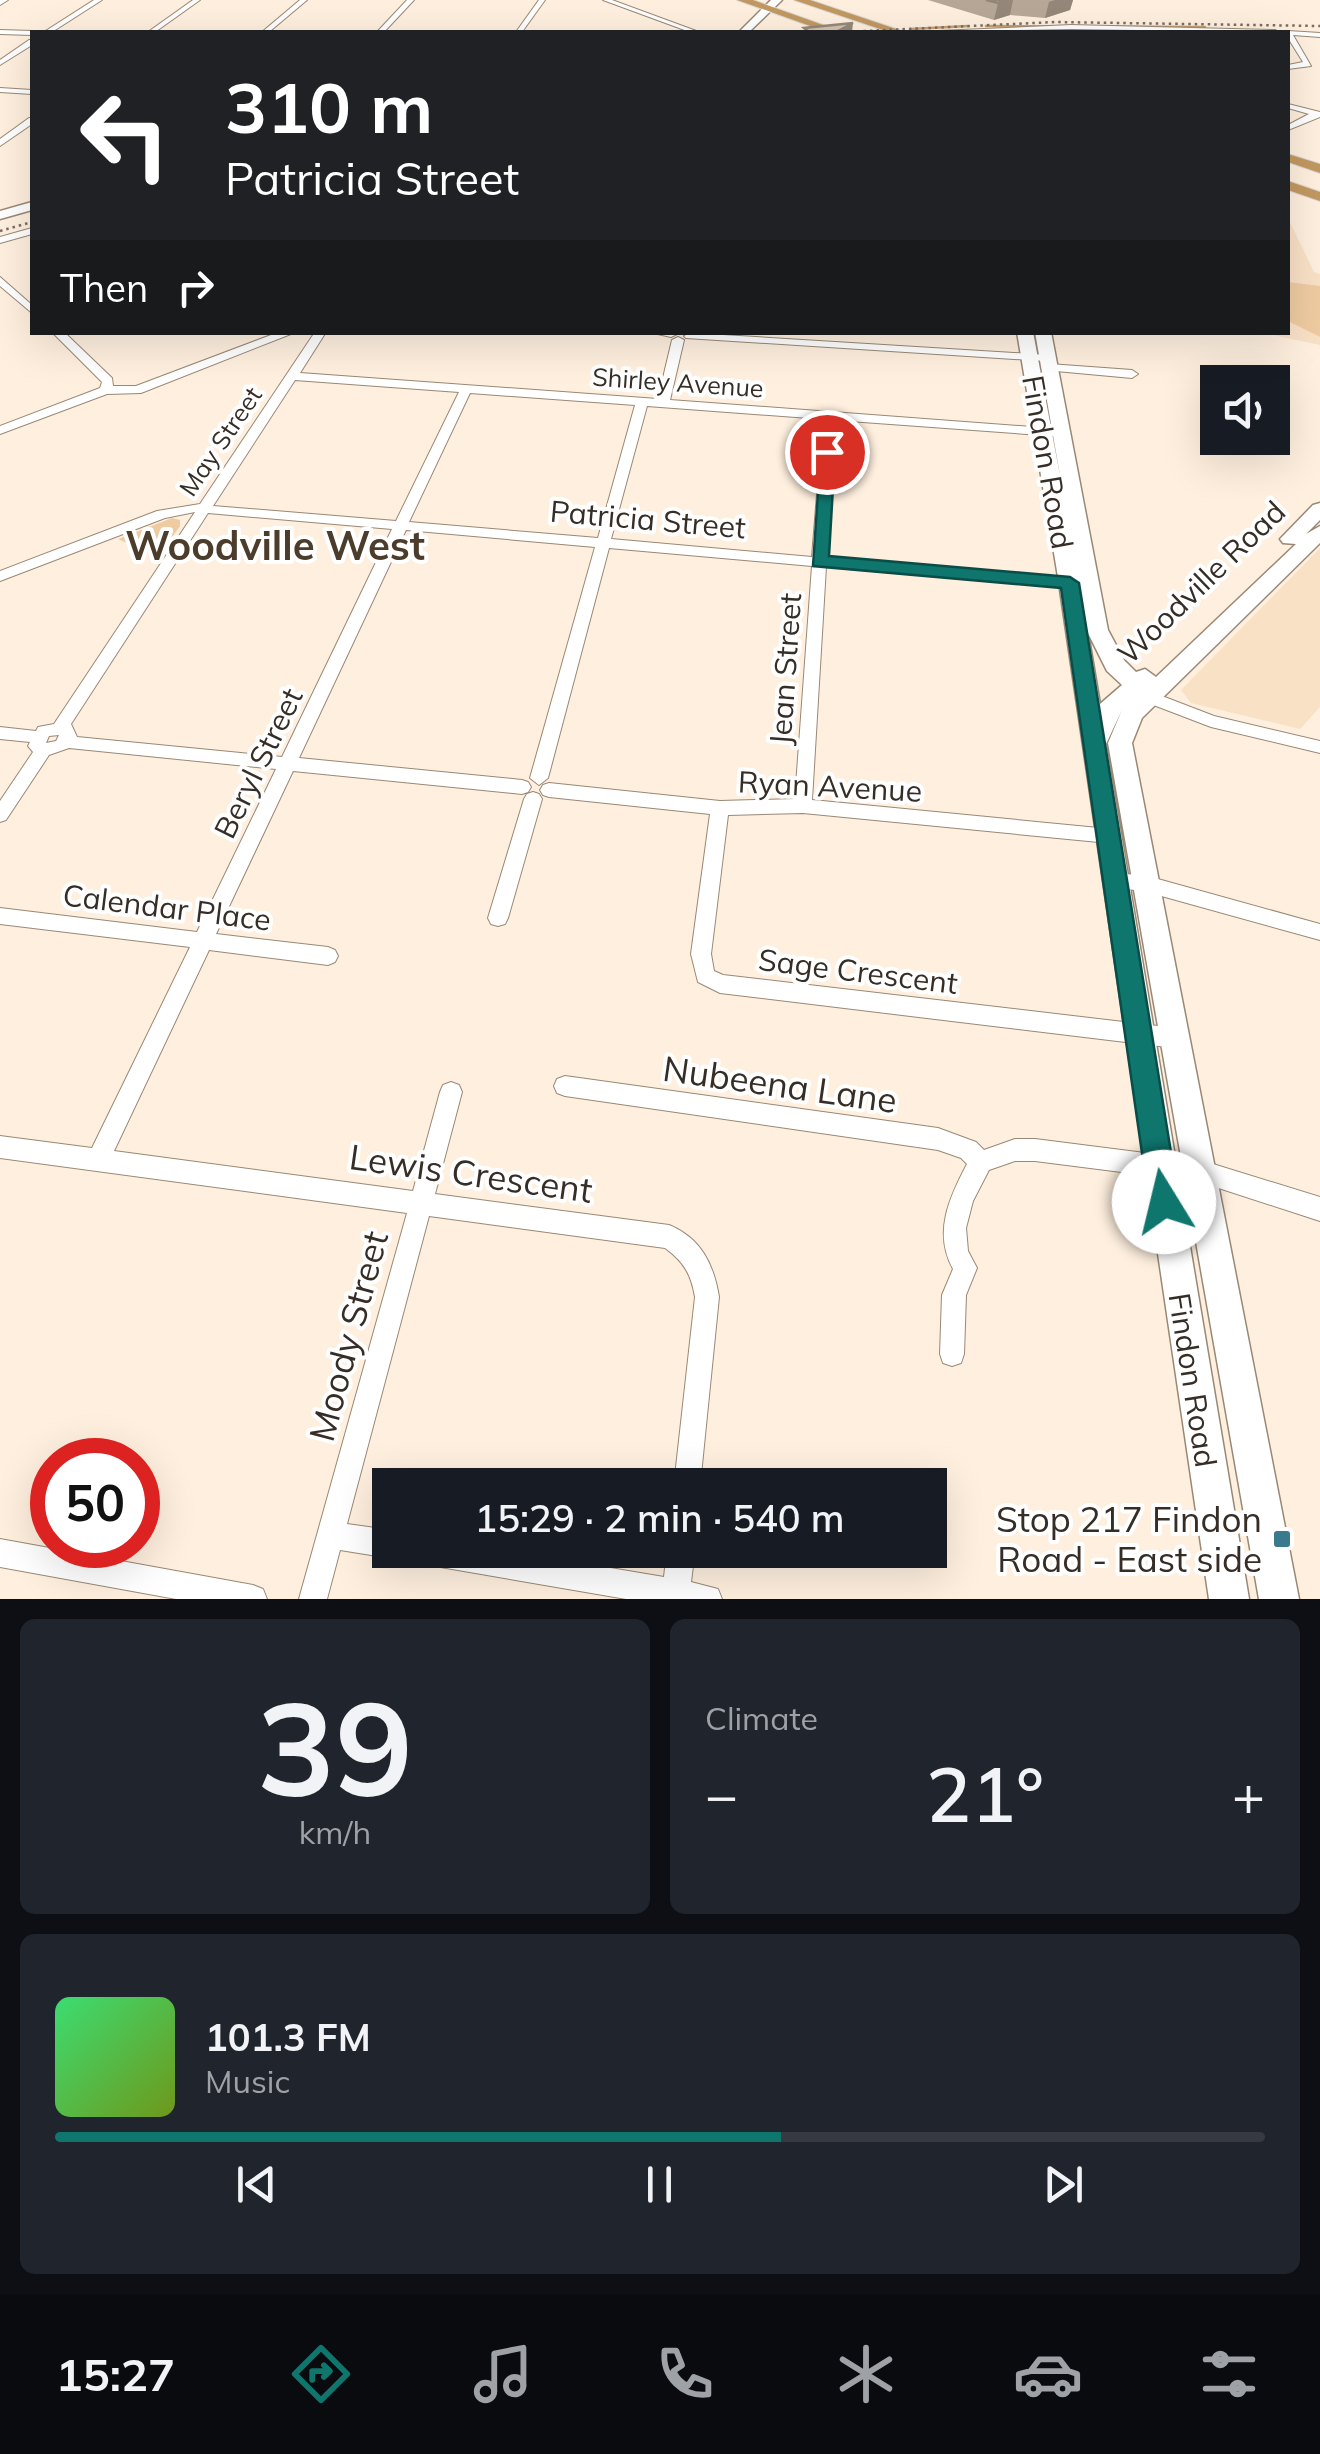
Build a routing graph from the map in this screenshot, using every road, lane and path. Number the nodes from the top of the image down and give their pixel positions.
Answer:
1 (100, 0) edge
2 (197, 0) edge
3 (304, 0) edge
4 (409, 0) edge
5 (542, 0) edge
6 (606, 0) edge
7 (742, 0) edge
8 (799, 0) edge
9 (774, 5) edge
10 (760, 22) junction
11 (51, 30) edge
12 (154, 30) edge
13 (267, 30) edge
14 (382, 30) edge
15 (520, 30) edge
16 (689, 30) edge
17 (747, 30) edge
18 (822, 30) edge
19 (836, 30) edge
20 (893, 30) edge
21 (0, 32) edge
22 (30, 33) edge
23 (1290, 33) edge
24 (1320, 35) edge
25 (1290, 36) edge
26 (30, 43) edge
27 (0, 63) edge
28 (1290, 67) edge
29 (0, 90) edge
30 (30, 92) edge
31 (1290, 107) edge
32 (1318, 115) edge
33 (30, 121) edge
34 (1290, 127) edge
35 (0, 143) edge
36 (1290, 159) edge
37 (1320, 169) edge
38 (1290, 186) edge
39 (1320, 196) edge
40 (30, 207) edge
41 (0, 215) edge
42 (30, 231) edge
43 (0, 240) edge
44 (0, 280) edge
45 (30, 308) edge
46 (59, 335) edge
47 (238, 335) edge
48 (283, 335) edge
49 (319, 335) edge
50 (680, 335) edge
51 (1027, 335) edge
52 (1043, 335) edge
53 (252, 347) junction
54 (1042, 361) junction
55 (1132, 374) dead end
56 (292, 376) junction
57 (466, 389) junction
58 (106, 390) junction
59 (642, 402) junction
60 (663, 403) junction
61 (829, 415) junction
62 (0, 430) edge
63 (1051, 431) junction
64 (204, 509) junction
65 (1320, 509) edge
66 (401, 526) junction
67 (1320, 532) edge
68 (603, 543) junction
69 (819, 562) junction
70 (0, 576) edge
71 (1079, 584) junction
72 (1078, 645) junction
73 (1104, 648) junction
74 (1154, 670) junction
75 (1137, 696) junction
76 (0, 733) edge
77 (64, 734) junction
78 (40, 744) junction
79 (1320, 746) edge
80 (1093, 747) junction
81 (288, 762) junction
82 (536, 789) junction
83 (803, 806) junction
84 (720, 808) junction
85 (0, 815) edge
86 (1109, 836) junction
87 (1116, 881) junction
88 (1147, 884) junction
89 (0, 916) edge
90 (498, 918) dead end
91 (1320, 932) edge
92 (202, 942) junction
93 (328, 956) dead end
94 (1138, 1034) junction
95 (1175, 1038) junction
96 (565, 1086) dead end
97 (451, 1092) dead end
98 (0, 1148) edge
99 (98, 1162) junction
100 (980, 1162) junction
101 (1158, 1166) junction
102 (1200, 1172) junction
103 (420, 1204) junction
104 (1320, 1209) edge
105 (952, 1354) dead end
106 (690, 1468) edge
107 (331, 1534) junction
108 (372, 1541) edge
109 (0, 1552) edge
110 (527, 1568) edge
111 (679, 1568) edge
112 (676, 1594) junction
113 (253, 1599) edge
114 (313, 1599) edge
115 (708, 1599) edge
116 (1229, 1599) edge
117 (1279, 1599) edge

1 - 11 street
2 - 12 street
3 - 13 street
4 - 14 street
5 - 15 street
6 - 16 street
7 - 9 highway
8 - 20 highway
9 - 10 main road
9 - 19 highway
10 - 17 main road
10 - 18 highway
21 - 22 street
23 - 24 street
25 - 28 street
26 - 27 street
29 - 30 street
31 - 32 street
32 - 34 street
33 - 35 street
36 - 37 highway
38 - 39 highway
40 - 41 main road
42 - 43 street
44 - 45 street
46 - 58 street
47 - 53 street
48 - 53 street
49 - 56 street, May Street
50 - 54 street
50 - 60 street
51 - 54 main road, Findon Road
52 - 54 main road, Findon Road
53 - 58 street
54 - 55 street
54 - 63 main road, Findon Road
56 - 57 street, Shirley Avenue
56 - 64 street, May Street
57 - 59 street, Shirley Avenue
57 - 66 street, Beryl Street
58 - 62 street
59 - 60 street, Shirley Avenue
59 - 68 street
60 - 61 street, Shirley Avenue
61 - 63 street, Shirley Avenue
61 - 69 street, Jean Street
63 - 71 main road, Findon Road
64 - 66 street, Patricia Street
64 - 70 street, Patricia Street
64 - 77 street, May Street
65 - 74 main road, Woodville Road
66 - 68 street, Patricia Street
66 - 81 street, Beryl Street
67 - 75 main road, Woodville Road
68 - 69 street, Patricia Street
68 - 82 street
69 - 71 street, Patricia Street
69 - 83 street, Jean Street
71 - 72 main road, Findon Road
71 - 73 main road, Findon Road
72 - 75 main road
72 - 80 main road, Findon Road
73 - 74 main road
73 - 75 main road, Findon Road
74 - 75 main road, Woodville Road
75 - 79 street
75 - 80 main road, Woodville Road
75 - 88 main road, Findon Road
76 - 78 street
77 - 78 street
77 - 81 street, Ryan Avenue
78 - 85 street
80 - 86 main road, Findon Road
81 - 82 street, Ryan Avenue
81 - 92 street, Beryl Street
82 - 84 street, Ryan Avenue
82 - 90 street
83 - 84 street, Ryan Avenue
83 - 86 street, Ryan Avenue
84 - 94 street, Sage Crescent
86 - 87 main road, Findon Road
87 - 88 street
87 - 94 main road, Findon Road
88 - 91 street
88 - 95 main road, Findon Road
89 - 92 street, Calendar Place
92 - 93 street, Calendar Place
92 - 99 street, Beryl Street
94 - 95 street, Sage Crescent
94 - 101 main road, Findon Road
95 - 102 main road, Findon Road
96 - 100 street, Nubeena Lane
97 - 103 street, Moody Street
98 - 99 street, Lewis Crescent
99 - 103 street, Lewis Crescent
100 - 101 street
100 - 105 street
101 - 102 street
101 - 116 main road, Findon Road
102 - 104 street
102 - 117 main road, Findon Road
103 - 106 street, Lewis Crescent
103 - 107 street, Moody Street
107 - 108 street
107 - 114 street, Moody Street
109 - 113 street
110 - 112 street
111 - 112 street
112 - 115 street

